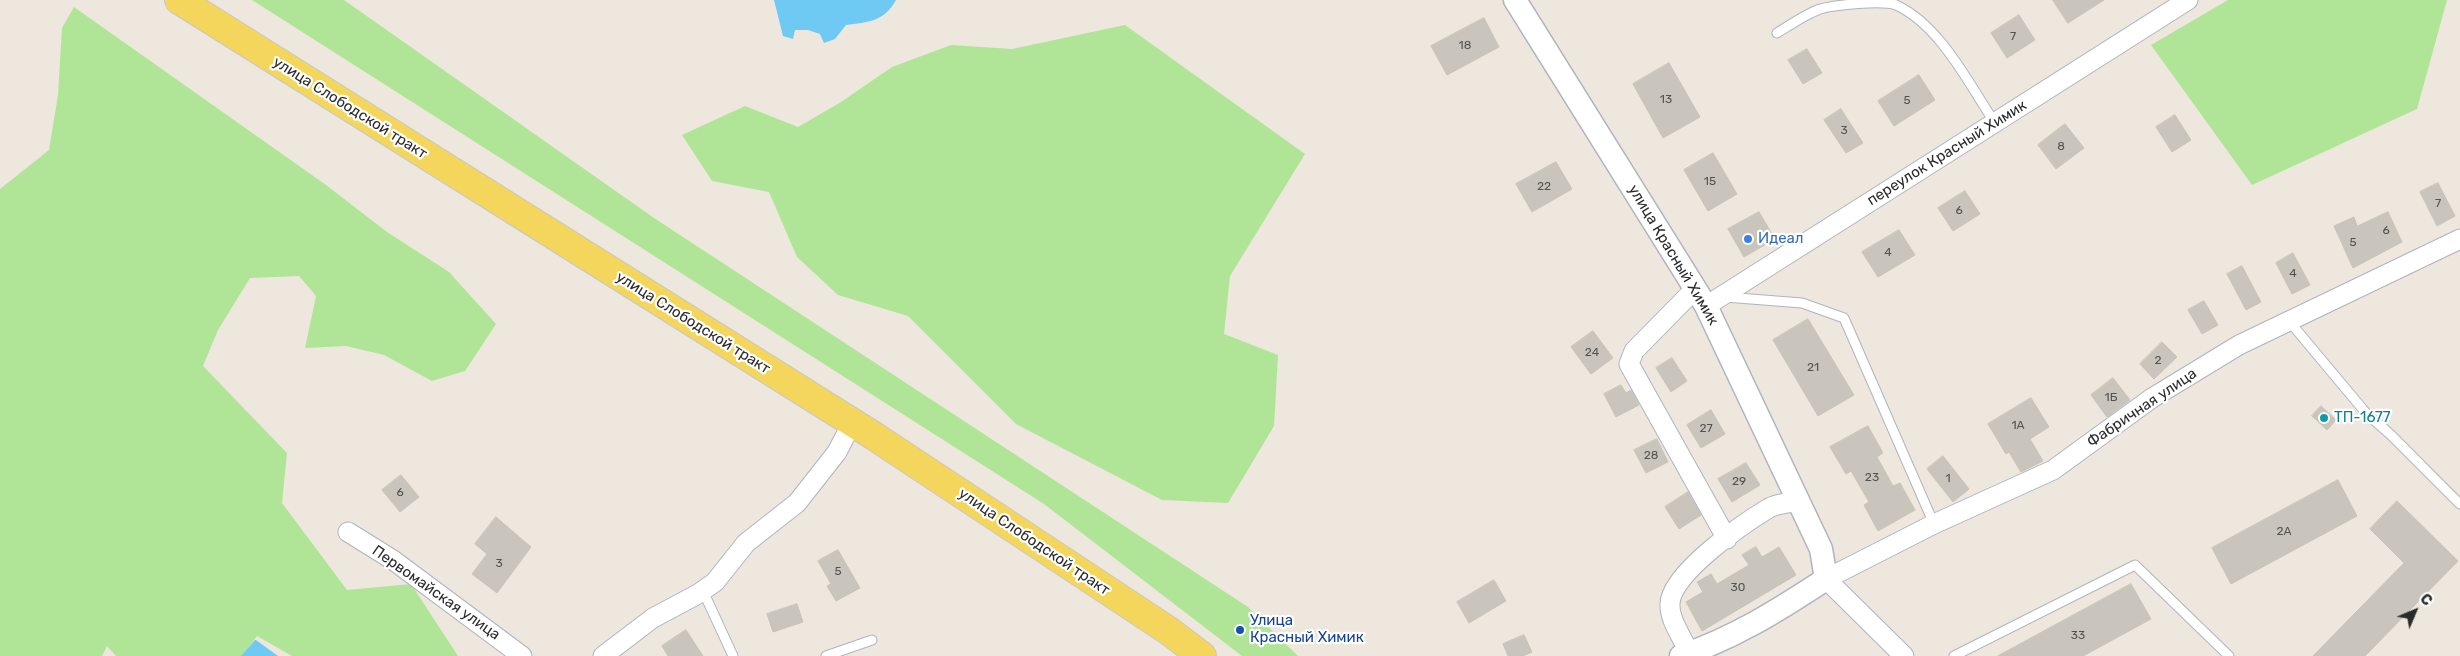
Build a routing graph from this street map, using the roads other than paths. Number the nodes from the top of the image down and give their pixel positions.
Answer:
1 (179, 0) edge
2 (1515, 0) edge
3 (2188, 0) edge
4 (1777, 33) dead end
5 (1995, 123) junction
6 (2460, 239) edge
7 (1708, 297) junction
8 (2288, 321) junction
9 (852, 423) junction
10 (1799, 501) junction
11 (2460, 504) edge
12 (1934, 524) junction
13 (348, 532) dead end
14 (1727, 539) junction
15 (1826, 579) junction
16 (702, 591) junction
17 (872, 640) dead end
18 (1685, 655) edge
19 (522, 656) edge
20 (603, 656) edge
21 (733, 656) edge
22 (826, 656) edge
23 (1202, 656) edge
24 (1904, 656) edge
25 (1954, 656) edge
26 (2229, 656) edge

1 - 9 main road, улица Слободской тракт
2 - 7 street, улица Красный Химик
3 - 5 street, переулок Красный Химик
4 - 5 lane
5 - 7 street, переулок Красный Химик
6 - 8 street, Фабричная улица
7 - 10 street, улица Красный Химик
7 - 12 lane
7 - 14 street, переулок Красный Химик
8 - 11 lane
8 - 12 street, Фабричная улица
9 - 16 street
9 - 23 main road, улица Слободской тракт
10 - 14 street
10 - 15 street, улица Красный Химик
12 - 15 street, Фабричная улица
13 - 19 street, Первомайская улица
14 - 18 street
15 - 18 street
15 - 24 street
16 - 20 street
16 - 21 lane
17 - 22 lane
25 - 26 lane

